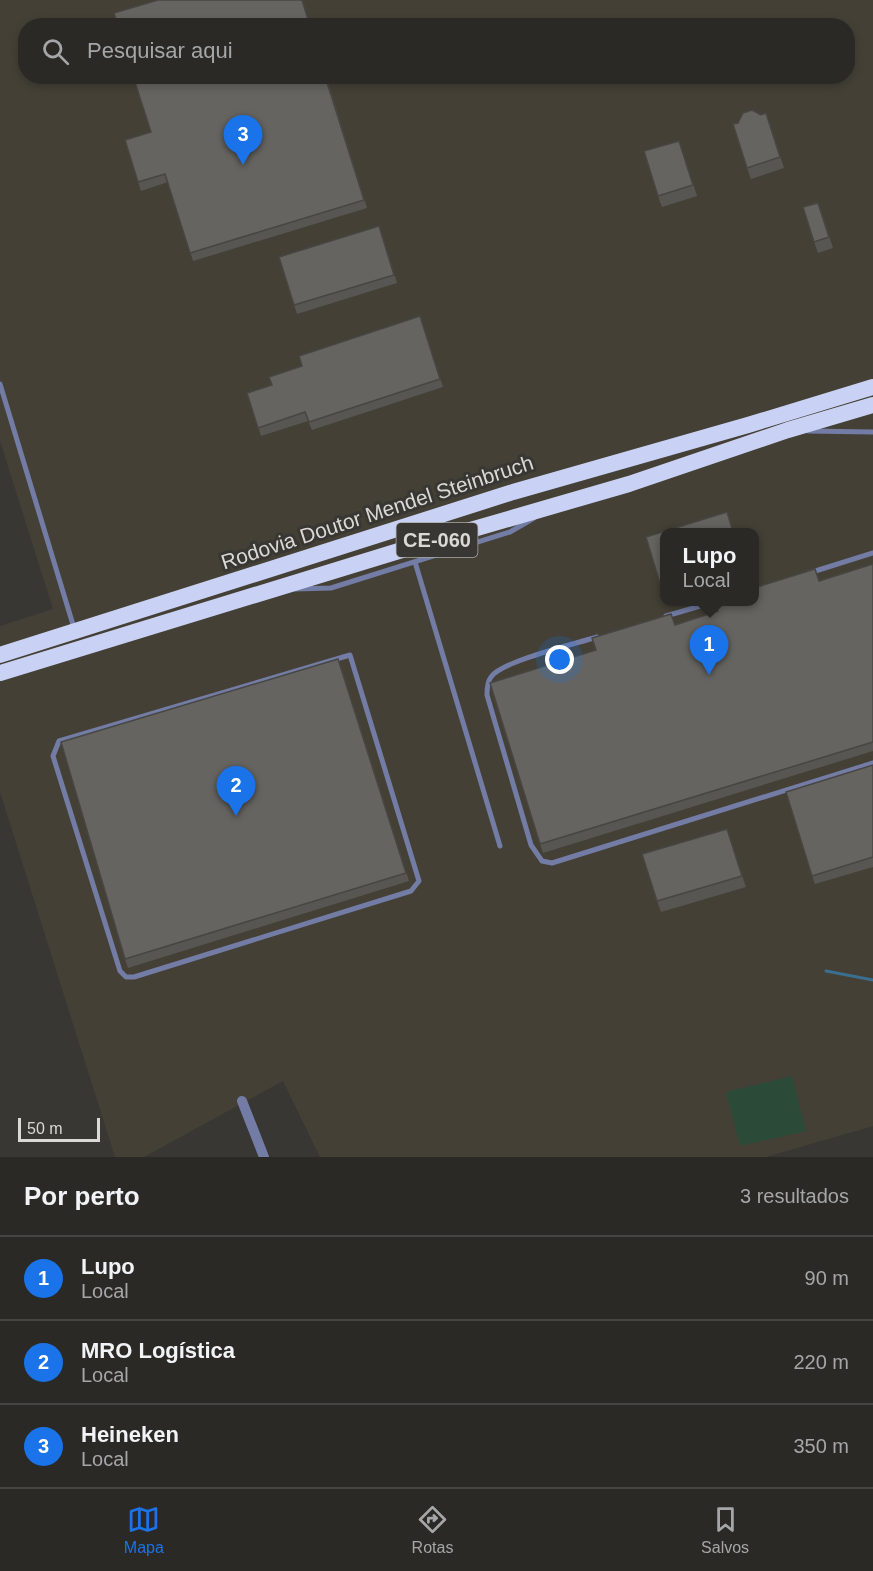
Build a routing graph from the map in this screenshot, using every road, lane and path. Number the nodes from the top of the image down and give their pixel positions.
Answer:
1 (0, 384) edge
2 (873, 387) edge
3 (873, 405) edge
4 (788, 430) junction
5 (873, 432) edge
6 (546, 508) junction
7 (873, 553) edge
8 (415, 562) junction
9 (797, 576) edge
10 (279, 588) junction
11 (701, 606) edge
12 (657, 619) edge
13 (75, 633) junction
14 (600, 636) edge
15 (350, 655) joint
16 (0, 656) edge
17 (0, 674) edge
18 (873, 763) edge
19 (500, 846) dead end
20 (242, 1101) dead end
21 (264, 1157) edge

1 - 13 lane
2 - 13 highway, Rodovia Doutor Mendel Steinbruch / CE-060
3 - 4 highway, Rodovia Doutor Mendel Steinbruch / CE-060
4 - 5 lane
4 - 6 highway, Rodovia Doutor Mendel Steinbruch / CE-060
6 - 8 lane
6 - 10 highway, Rodovia Doutor Mendel Steinbruch / CE-060
7 - 9 lane
8 - 10 lane
8 - 19 lane
10 - 17 highway, Rodovia Doutor Mendel Steinbruch / CE-060
11 - 12 lane
13 - 16 highway, Rodovia Doutor Mendel Steinbruch / CE-060
14 - 18 lane
15 - 15 lane
20 - 21 street

